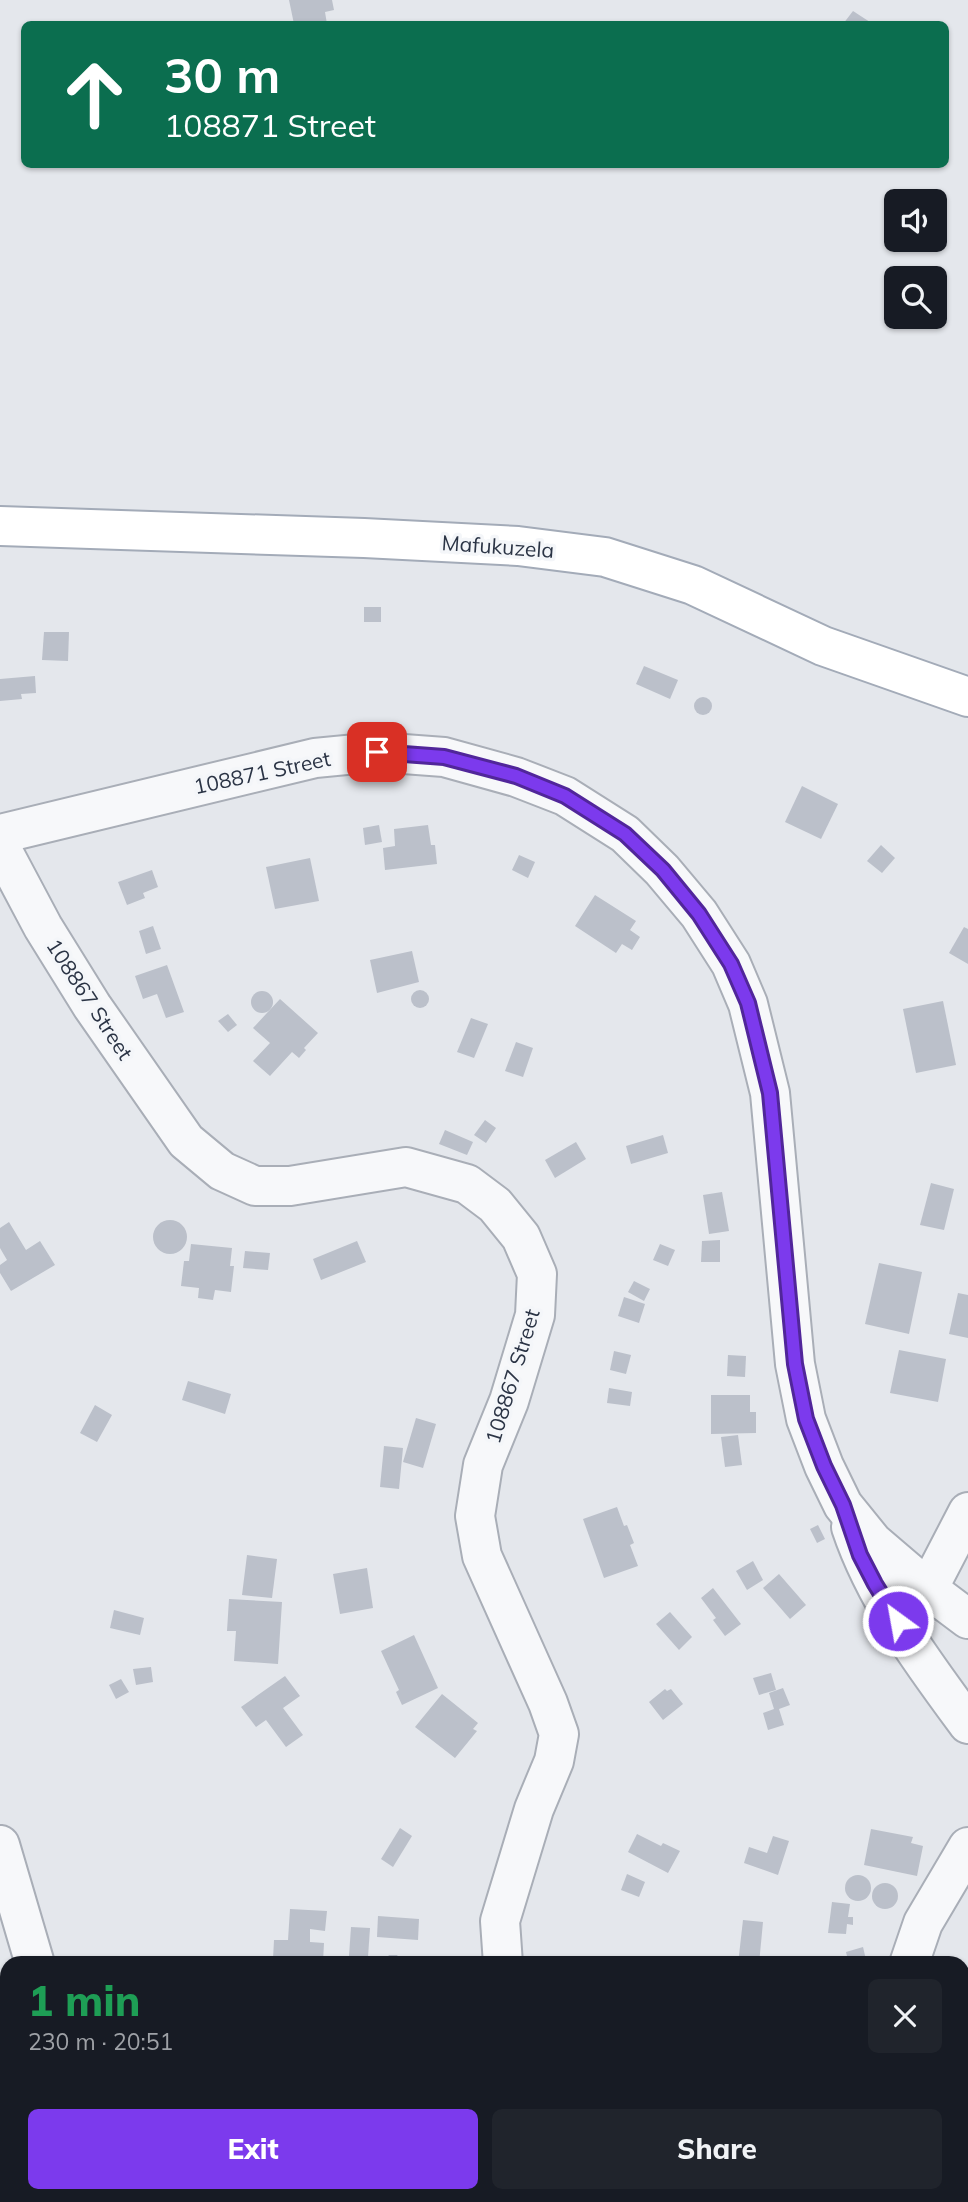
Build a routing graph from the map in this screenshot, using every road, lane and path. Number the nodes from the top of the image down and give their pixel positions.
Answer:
1 (0, 526) edge
2 (968, 697) edge
3 (0, 834) edge
4 (0, 846) edge
5 (843, 1505) junction
6 (968, 1512) edge
7 (928, 1589) junction
8 (968, 1619) edge
9 (968, 1724) edge
10 (0, 1845) edge
11 (968, 1847) edge
12 (33, 1956) edge
13 (502, 1956) edge
14 (912, 1956) edge

1 - 2 main road, Mafukuzela
3 - 5 street, 108871 Street
4 - 13 street, 108867 Street
5 - 7 street, 108871 Street
5 - 9 street
6 - 7 street
7 - 8 street, 108871 Street
10 - 12 street
11 - 14 street

